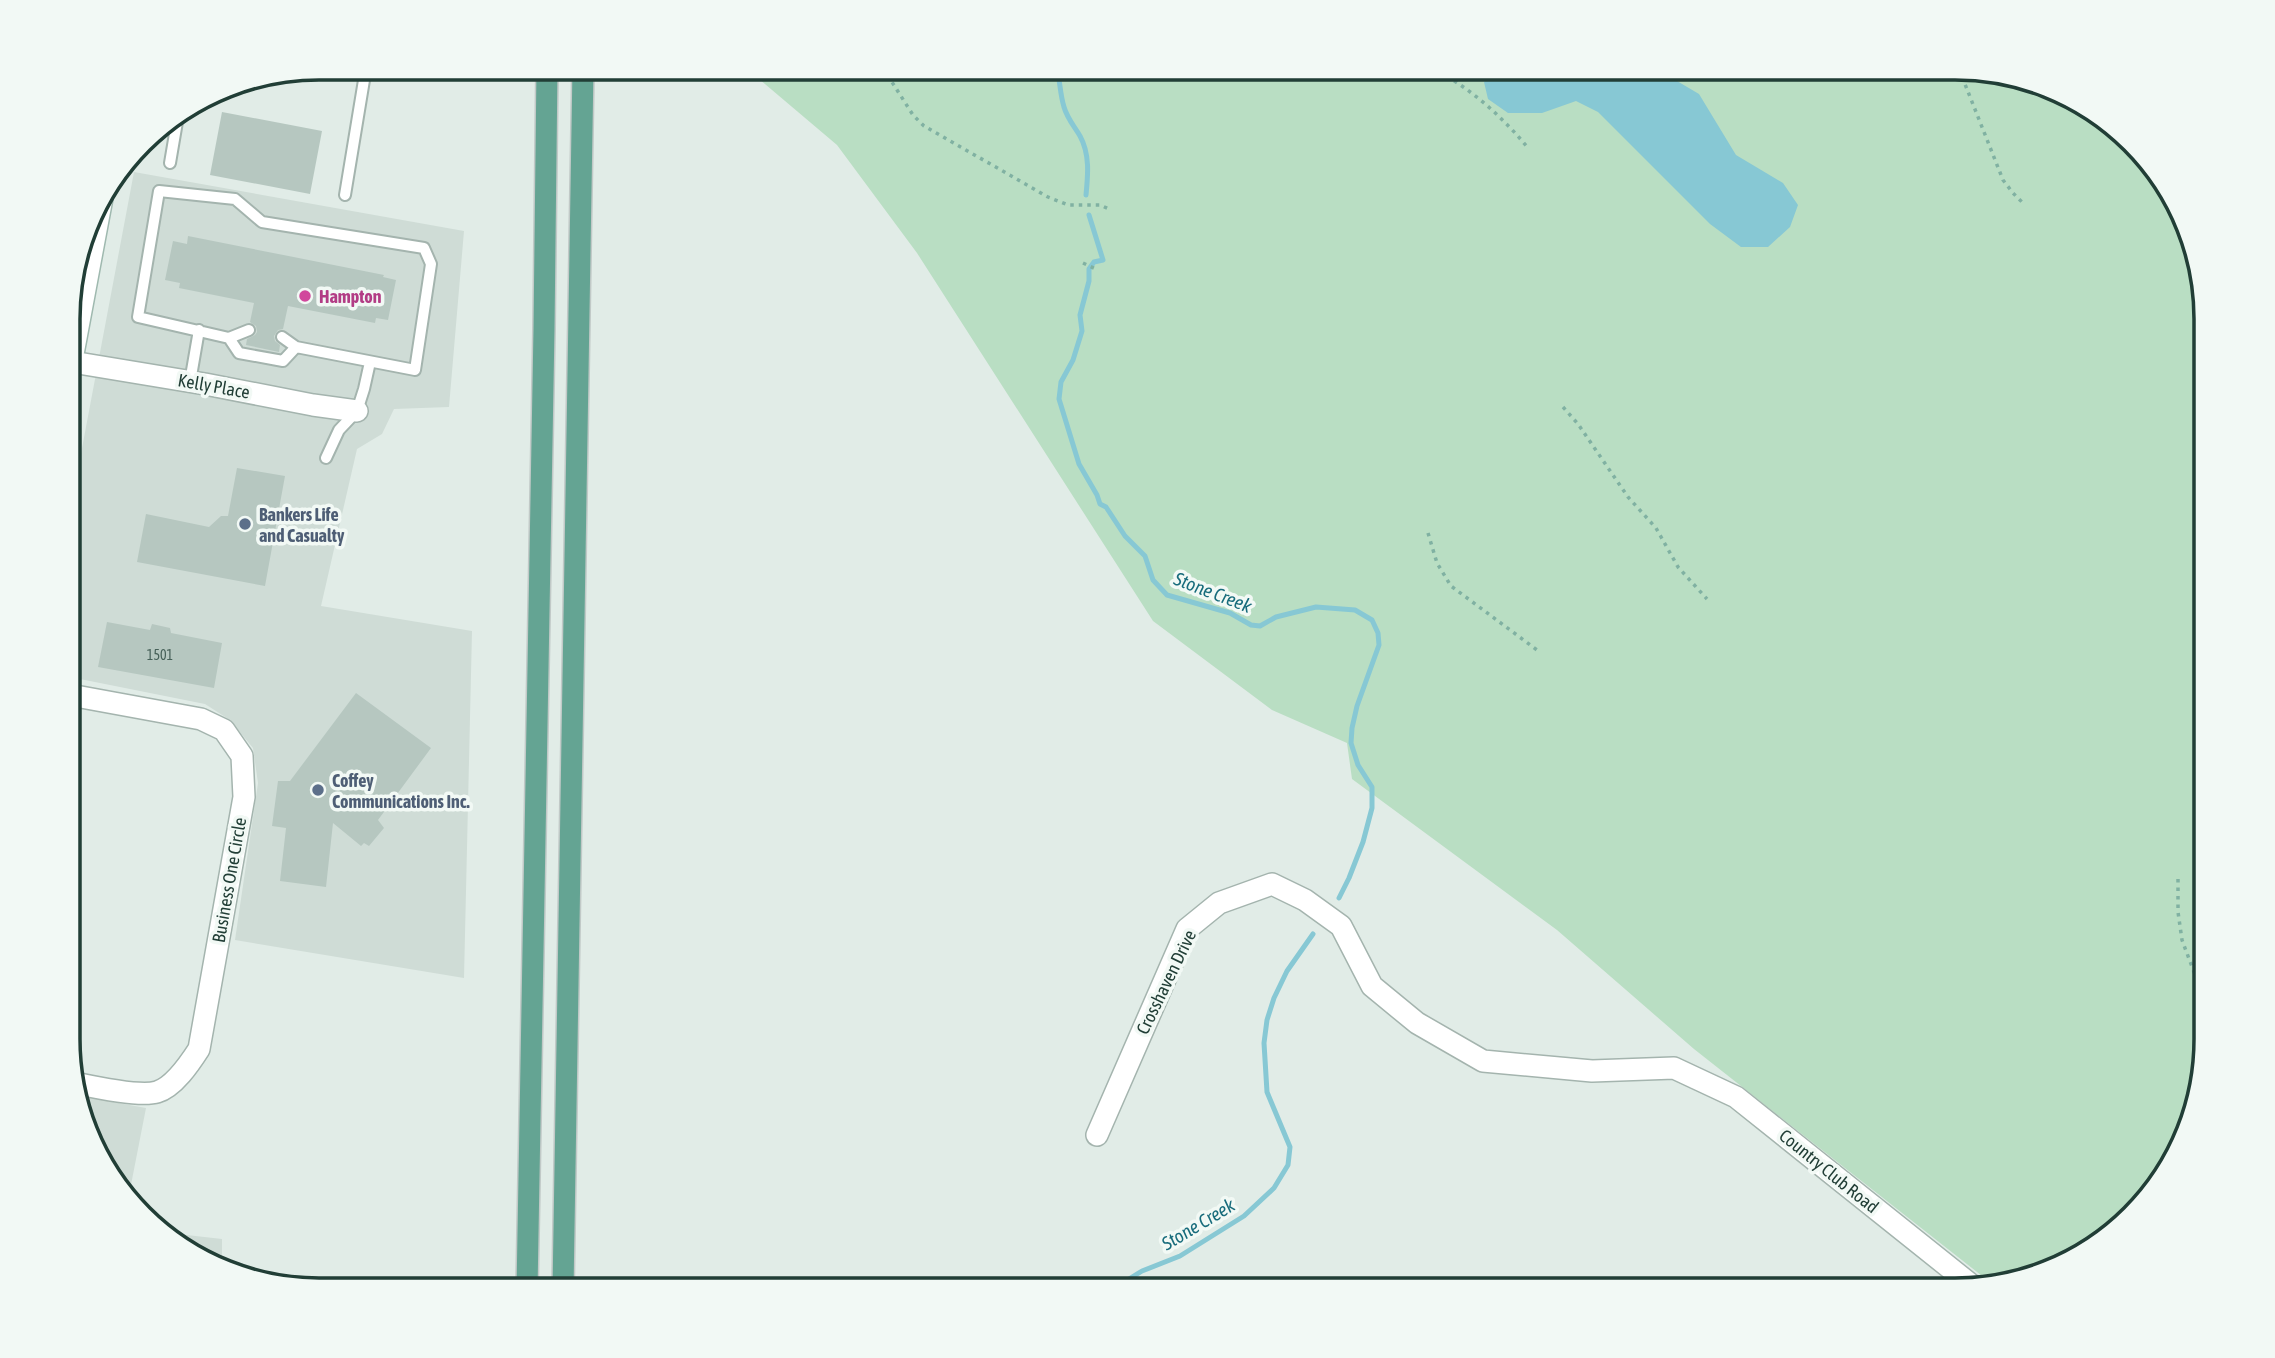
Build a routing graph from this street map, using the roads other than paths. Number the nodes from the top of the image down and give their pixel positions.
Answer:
1 (364, 81) edge
2 (547, 81) edge
3 (583, 81) edge
4 (176, 129) edge
5 (170, 163) dead end
6 (345, 195) dead end
7 (94, 240) edge
8 (81, 314) edge
9 (199, 330) junction
10 (249, 330) dead end
11 (282, 337) dead end
12 (229, 338) junction
13 (296, 347) junction
14 (370, 362) junction
15 (80, 367) edge
16 (190, 382) junction
17 (357, 411) junction
18 (326, 458) dead end
19 (80, 697) edge
20 (1675, 1068) joint
21 (86, 1085) edge
22 (1097, 1135) dead end
23 (1961, 1277) edge
24 (527, 1278) edge
25 (563, 1278) edge

1 - 6 lane
2 - 24 main road
3 - 25 main road
4 - 5 lane
7 - 8 street
9 - 12 lane
9 - 14 lane
9 - 16 lane
10 - 12 lane
11 - 13 lane
12 - 13 lane
13 - 14 lane
14 - 17 lane
15 - 16 street, Kelly Place
16 - 17 street, Kelly Place
17 - 18 lane
19 - 21 street, Business One Circle
20 - 22 street, Crosshaven Drive
20 - 23 street, Country Club Road

